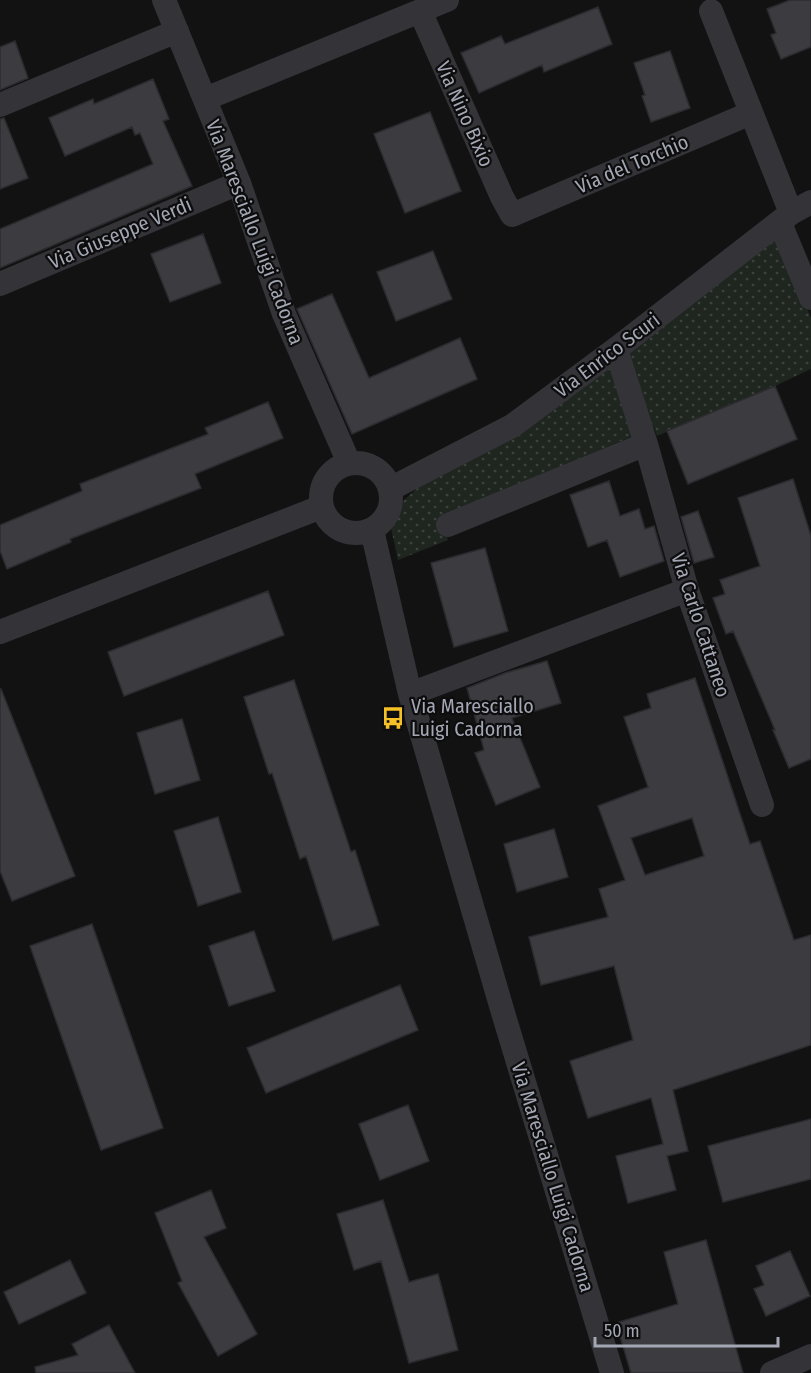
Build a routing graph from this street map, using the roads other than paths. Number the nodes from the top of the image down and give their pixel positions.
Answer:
1 (164, 0) edge
2 (447, 0) edge
3 (420, 11) junction
4 (711, 11) dead end
5 (177, 32) junction
6 (205, 99) junction
7 (0, 105) edge
8 (751, 113) junction
9 (239, 183) junction
10 (794, 213) edge
11 (512, 215) joint
12 (0, 284) edge
13 (811, 298) edge
14 (616, 349) junction
15 (646, 444) junction
16 (349, 463) junction
17 (390, 489) junction
18 (321, 507) junction
19 (448, 525) dead end
20 (372, 530) junction
21 (687, 590) junction
22 (0, 632) edge
23 (410, 694) junction
24 (762, 805) dead end
25 (811, 1356) edge
26 (612, 1373) edge
27 (772, 1373) edge

1 - 5 street, Via Maresciallo Luigi Cadorna
2 - 3 street
3 - 6 street
3 - 11 street, Via Nino Bixio
4 - 8 street
5 - 6 street, Via Maresciallo Luigi Cadorna
5 - 7 street
6 - 9 street, Via Maresciallo Luigi Cadorna
8 - 10 street
8 - 11 street, Via del Torchio
9 - 12 street, Via Giuseppe Verdi
9 - 16 street, Via Maresciallo Luigi Cadorna
10 - 13 street
10 - 14 street, Via Enrico Scuri
14 - 15 street, Via Carlo Cattaneo
14 - 17 street, Via Enrico Scuri
15 - 19 street
15 - 21 street, Via Carlo Cattaneo
16 - 17 street
16 - 18 street
17 - 20 street
18 - 20 street
18 - 22 street
20 - 23 street, Via Maresciallo Luigi Cadorna
21 - 23 street
21 - 24 street, Via Carlo Cattaneo
23 - 26 street, Via Maresciallo Luigi Cadorna
25 - 27 street

